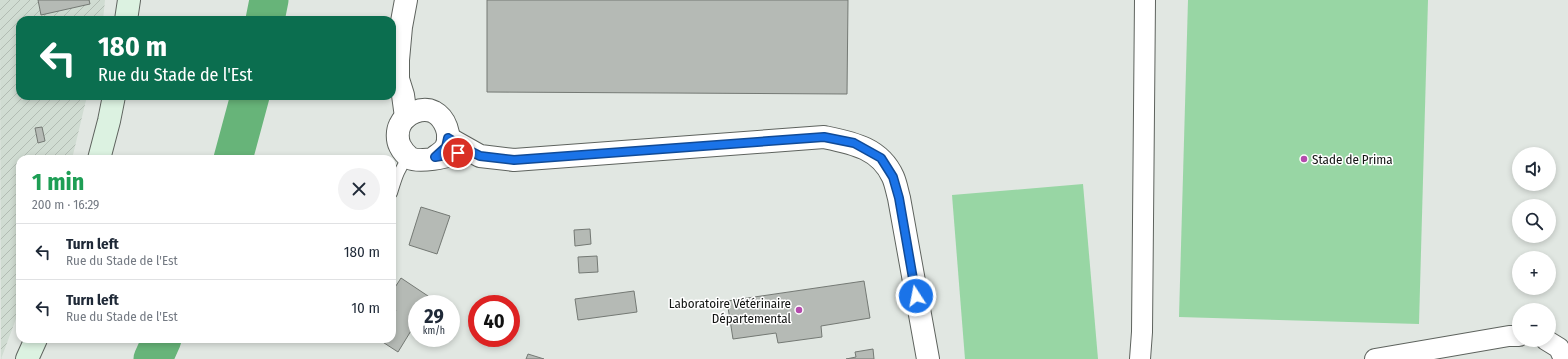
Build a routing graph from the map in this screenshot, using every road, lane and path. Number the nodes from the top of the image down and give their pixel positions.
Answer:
1 (129, 0) edge
2 (406, 0) edge
3 (1145, 0) edge
4 (127, 16) edge
5 (113, 100) edge
6 (414, 114) junction
7 (448, 138) junction
8 (470, 151) junction
9 (100, 155) edge
10 (410, 157) junction
11 (435, 157) junction
12 (396, 178) edge
13 (1512, 336) edge
14 (34, 343) edge
15 (1556, 346) edge
16 (27, 359) edge
17 (928, 359) edge
18 (1140, 359) edge
19 (1375, 359) edge
20 (1564, 359) edge

1 - 4 main road
2 - 6 street
3 - 18 street
5 - 9 main road
6 - 7 street
6 - 10 street
7 - 8 street
7 - 11 street
8 - 11 street
8 - 17 street
10 - 11 street
10 - 12 lane
13 - 19 street
14 - 16 main road
15 - 20 street

